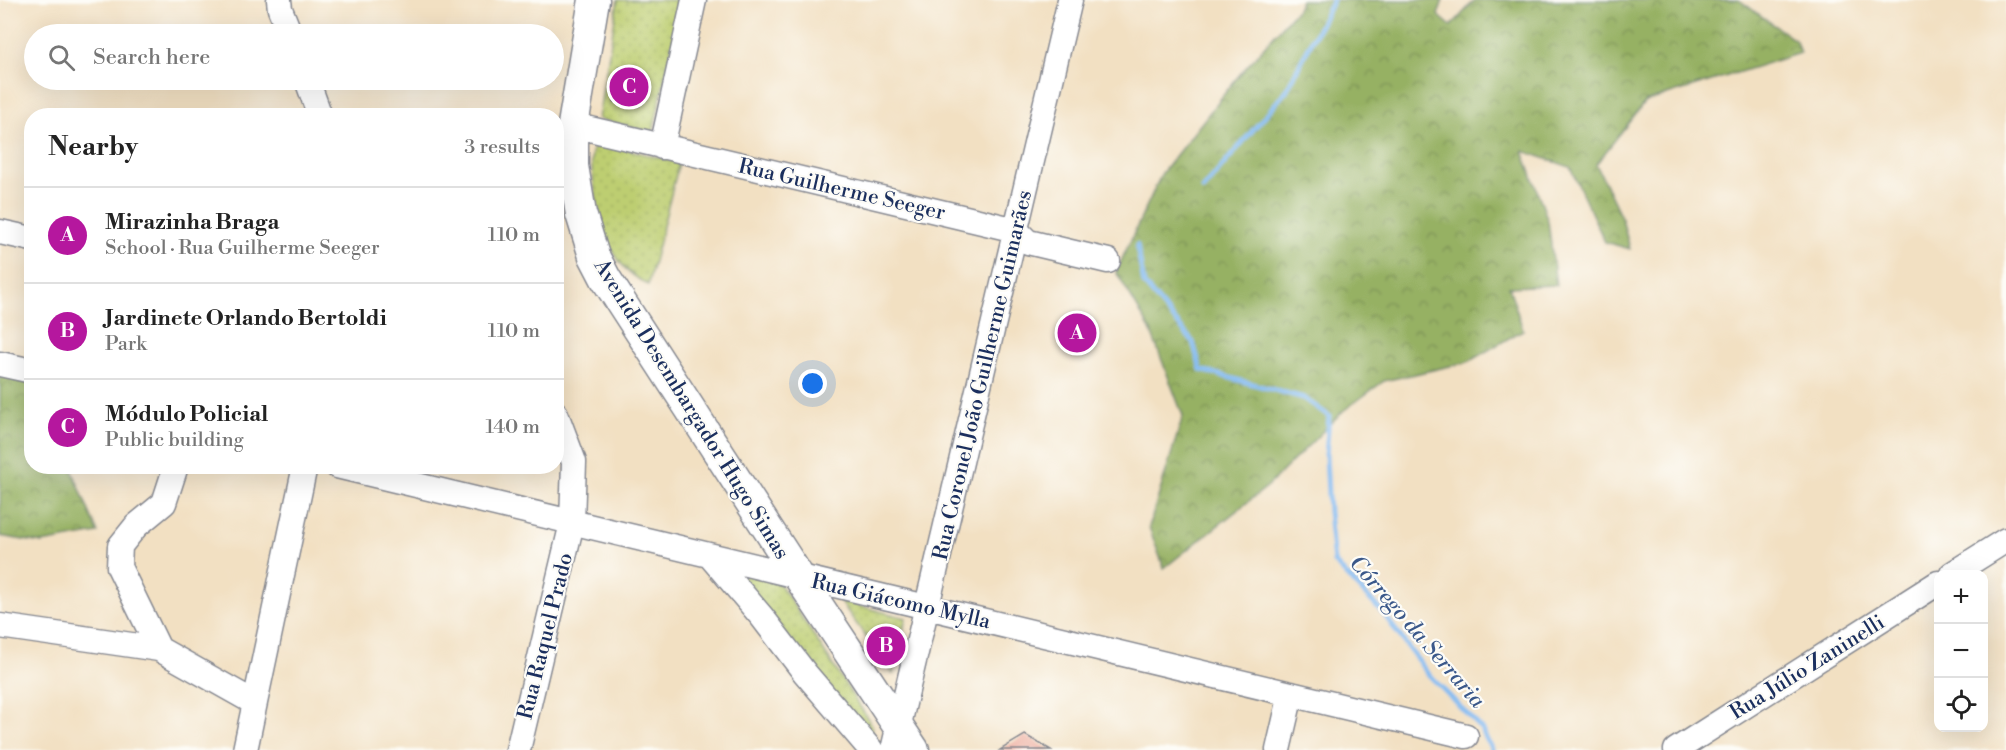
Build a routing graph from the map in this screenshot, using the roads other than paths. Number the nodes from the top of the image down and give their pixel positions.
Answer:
1 (279, 0) edge
2 (594, 0) edge
3 (694, 0) edge
4 (1070, 0) edge
5 (286, 24) edge
6 (311, 90) edge
7 (317, 108) edge
8 (573, 126) junction
9 (662, 147) junction
10 (1016, 230) junction
11 (0, 232) edge
12 (24, 237) edge
13 (1108, 261) dead end
14 (0, 364) edge
15 (24, 369) edge
16 (564, 435) edge
17 (173, 474) edge
18 (303, 474) edge
19 (370, 474) edge
20 (572, 523) junction
21 (2006, 540) edge
22 (710, 556) junction
23 (1958, 570) edge
24 (799, 577) junction
25 (1934, 586) edge
26 (927, 607) junction
27 (0, 626) edge
28 (159, 649) junction
29 (1291, 694) junction
30 (255, 703) junction
31 (1466, 736) dead end
32 (902, 743) edge
33 (244, 750) edge
34 (518, 750) edge
35 (871, 750) edge
36 (1278, 750) edge
37 (1676, 750) edge

1 - 5 street
2 - 8 main road, Avenida Desembargador Hugo Simas
3 - 9 street
4 - 10 street, Rua Coronel João Guilherme Guimarães
6 - 7 street
8 - 9 street, Rua Guilherme Seeger
8 - 24 main road, Avenida Desembargador Hugo Simas
9 - 10 street, Rua Guilherme Seeger
10 - 13 street, Rua Guilherme Seeger
10 - 26 street, Rua Coronel João Guilherme Guimarães
11 - 12 street
14 - 15 street
16 - 20 street, Rua Raquel Prado
17 - 28 street
18 - 30 street
19 - 20 street, Rua Giácomo Mylla
20 - 22 street, Rua Giácomo Mylla
20 - 34 street, Rua Raquel Prado
21 - 23 street
22 - 24 street, Rua Giácomo Mylla
22 - 35 street
24 - 26 street, Rua Giácomo Mylla
24 - 32 main road, Avenida Desembargador Hugo Simas
25 - 37 street, Rua Júlio Zaninelli
26 - 29 street, Rua Giácomo Mylla
26 - 32 street, Rua Coronel João Guilherme Guimarães
27 - 28 street
28 - 30 street
29 - 31 street, Rua Giácomo Mylla
29 - 36 street
30 - 33 street

